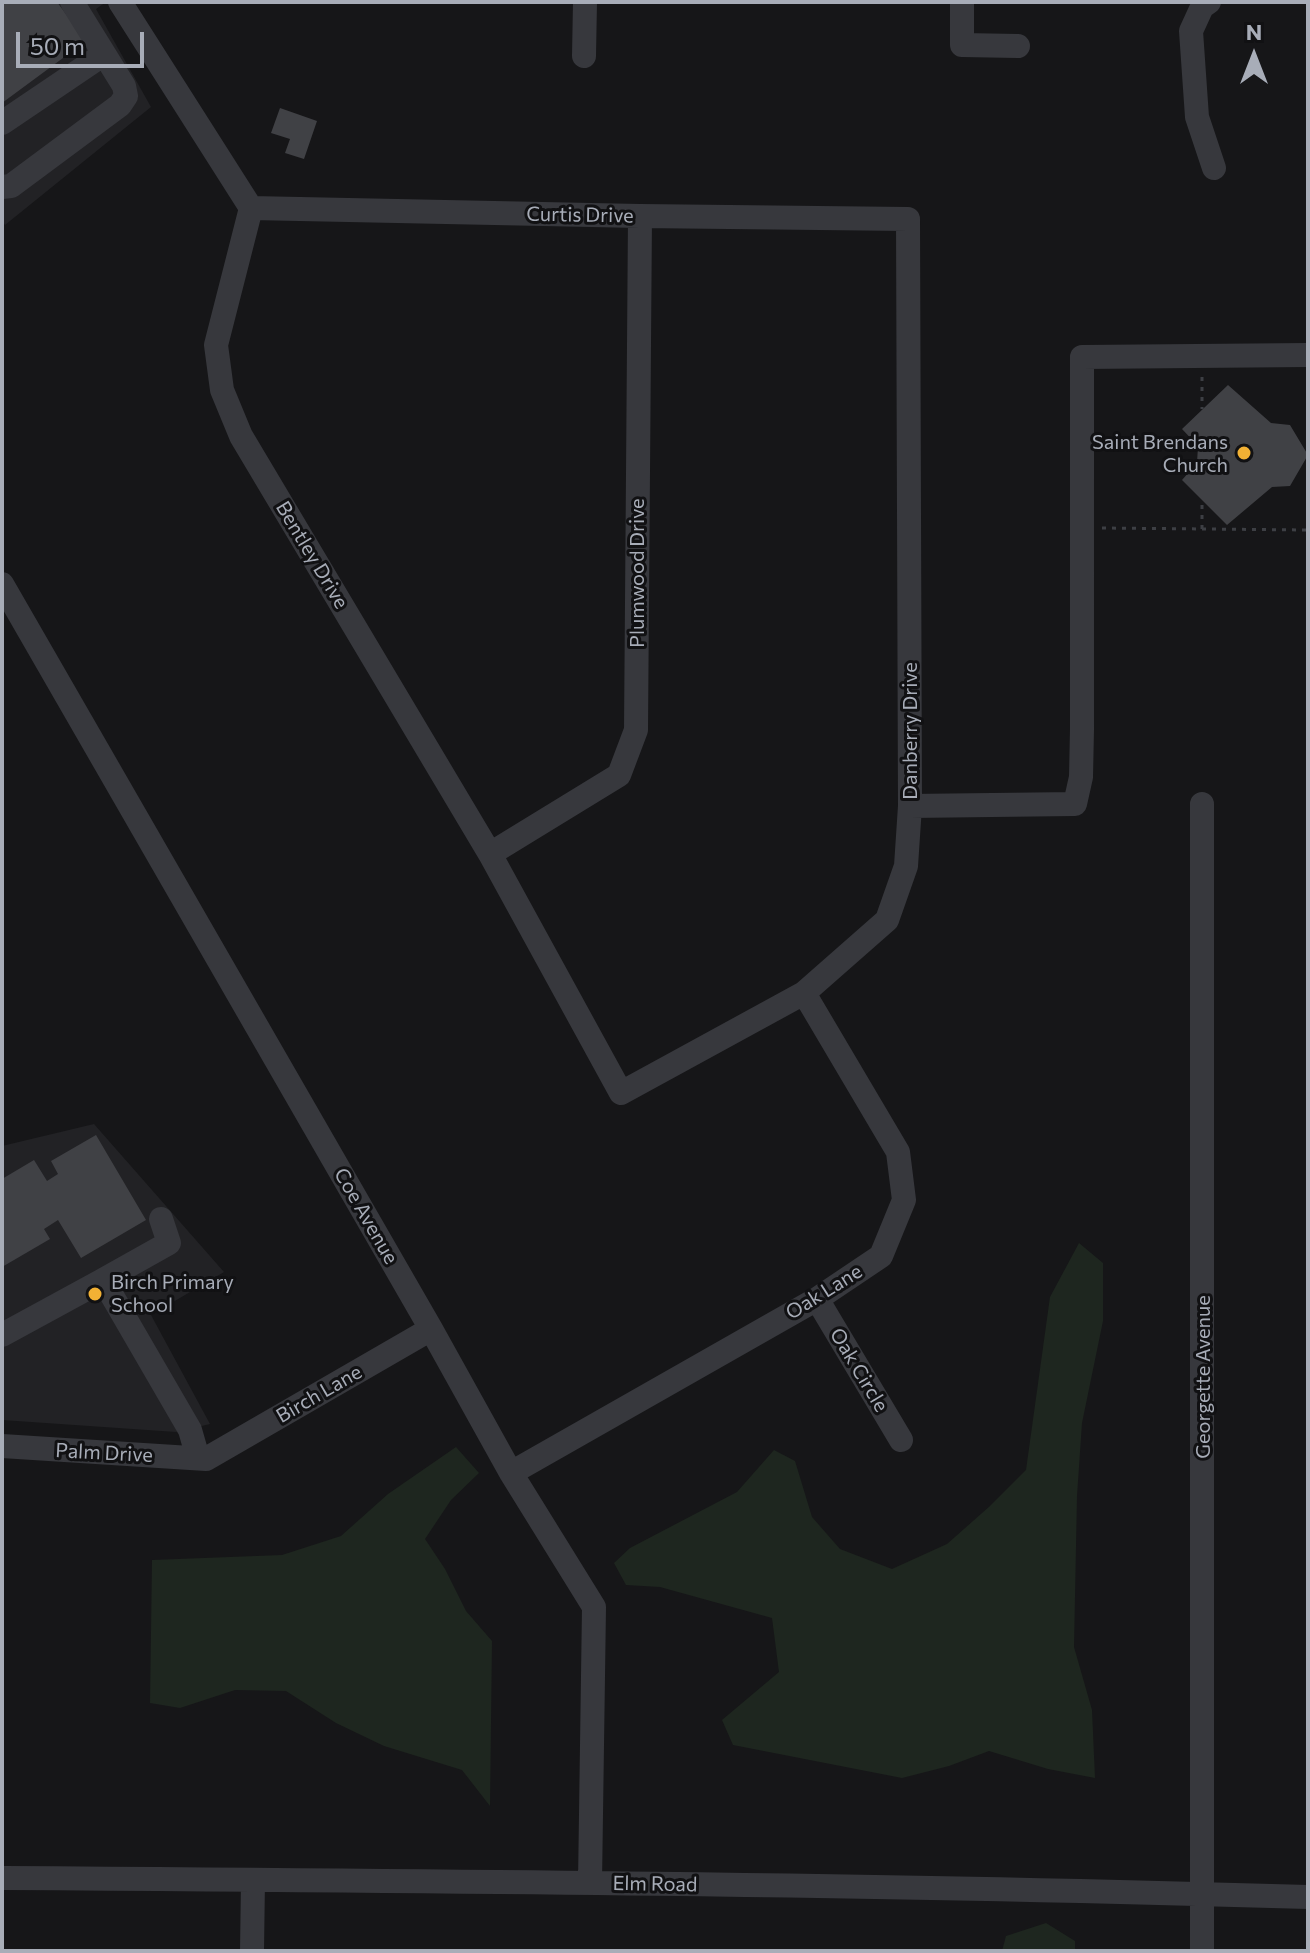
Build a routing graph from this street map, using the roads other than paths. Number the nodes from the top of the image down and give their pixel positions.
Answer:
1 (72, 2) edge
2 (120, 2) edge
3 (585, 2) edge
4 (962, 2) edge
5 (1209, 2) edge
6 (1018, 46) dead end
7 (104, 54) junction
8 (584, 56) dead end
9 (2, 123) edge
10 (1214, 168) dead end
11 (2, 187) edge
12 (251, 208) junction
13 (640, 216) junction
14 (908, 219) joint
15 (1308, 355) edge
16 (2, 584) edge
17 (1202, 804) dead end
18 (910, 806) junction
19 (490, 854) junction
20 (804, 993) junction
21 (621, 1093) joint
22 (161, 1219) dead end
23 (103, 1280) junction
24 (817, 1299) junction
25 (431, 1329) junction
26 (2, 1335) edge
27 (901, 1440) dead end
28 (2, 1446) edge
29 (202, 1458) junction
30 (511, 1473) junction
31 (2, 1878) edge
32 (253, 1880) junction
33 (590, 1883) junction
34 (1203, 1894) junction
35 (1308, 1897) edge
36 (252, 1951) edge
37 (1202, 1951) edge

1 - 7 street
2 - 12 street
3 - 8 street
4 - 6 street
5 - 10 street
7 - 9 street
7 - 11 street
12 - 13 street, Curtis Drive
12 - 19 street, Bentley Drive
13 - 14 street, Curtis Drive
13 - 19 street, Plumwood Drive
14 - 18 street, Danberry Drive
15 - 18 street
16 - 25 street, Coe Avenue
17 - 34 street, Georgette Avenue
18 - 20 street, Danberry Drive
19 - 21 street, Bentley Drive
20 - 21 street, Danberry Drive
20 - 24 street, Oak Lane
22 - 23 street
23 - 26 street
23 - 29 street
24 - 27 street, Oak Circle
24 - 30 street, Oak Lane
25 - 29 street, Birch Lane
25 - 30 street, Coe Avenue
28 - 29 street, Palm Drive
30 - 33 street, Coe Avenue
31 - 32 street, Elm Road
32 - 33 street, Elm Road
32 - 36 street
33 - 34 street, Elm Road
34 - 35 street, Elm Road
34 - 37 street, Georgette Avenue

